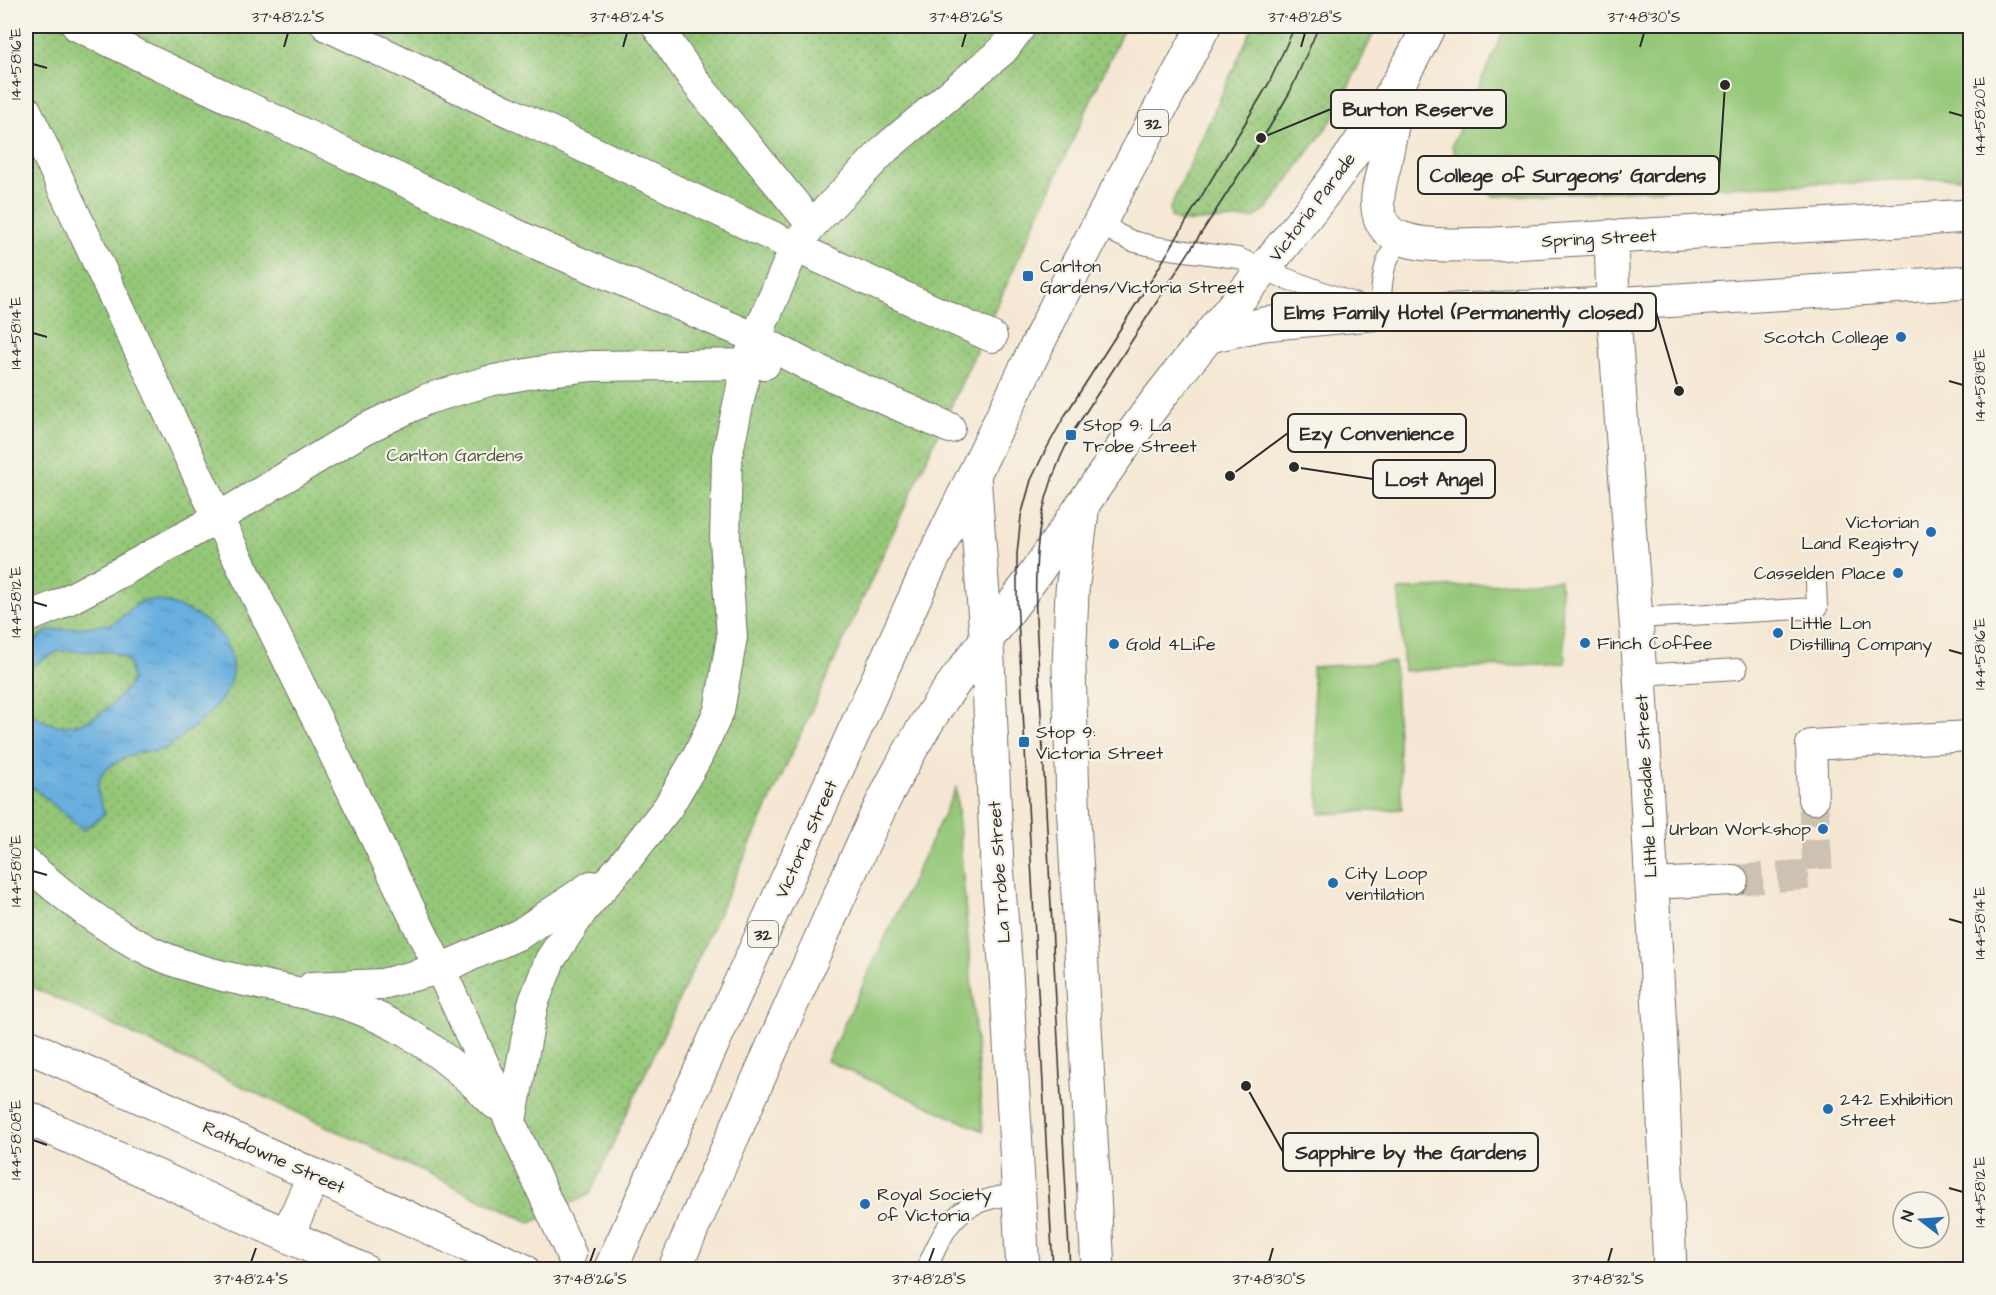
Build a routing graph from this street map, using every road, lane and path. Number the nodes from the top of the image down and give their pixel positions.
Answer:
1 (77, 26) edge
2 (327, 26) edge
3 (657, 26) edge
4 (1021, 26) edge
5 (1204, 26) edge
6 (1429, 26) edge
7 (1401, 78) junction
8 (26, 110) edge
9 (1971, 216) edge
10 (1101, 221) junction
11 (803, 236) junction
12 (1611, 236) junction
13 (1403, 239) junction
14 (1264, 269) junction
15 (1971, 282) edge
16 (1613, 304) junction
17 (1380, 314) junction
18 (1210, 336) junction
19 (992, 337) dead end
20 (751, 350) junction
21 (950, 428) dead end
22 (974, 475) junction
23 (1083, 504) junction
24 (218, 518) junction
25 (1816, 582) dead end
26 (26, 618) edge
27 (1636, 618) junction
28 (987, 639) junction
29 (1737, 669) dead end
30 (1640, 675) junction
31 (1971, 736) edge
32 (1814, 799) tunnel mouth
33 (26, 864) edge
34 (623, 864) junction
35 (1733, 879) tunnel mouth
36 (1651, 884) junction
37 (440, 969) junction
38 (276, 988) junction
39 (26, 1045) edge
40 (26, 1117) edge
41 (511, 1121) junction
42 (314, 1175) junction
43 (1018, 1194) junction
44 (288, 1234) junction
45 (571, 1254) dead end
46 (363, 1269) edge
47 (523, 1269) edge
48 (610, 1269) edge
49 (674, 1269) edge
50 (926, 1269) edge
51 (1023, 1269) edge
52 (1098, 1269) edge
53 (1670, 1269) edge

1 - 20 street
2 - 11 street
3 - 11 street
4 - 11 street
5 - 10 street, 32
6 - 7 street, Victoria Parade
7 - 13 street
7 - 14 street, Victoria Parade
8 - 24 street
9 - 12 street, Spring Street
10 - 14 lane
10 - 22 street, 32
11 - 19 street
11 - 20 street
12 - 13 street, Spring Street
12 - 16 street, Little Lonsdale Street
13 - 17 lane
14 - 17 lane
14 - 18 street, Victoria Parade
15 - 16 street
16 - 17 street
16 - 27 street, Little Lonsdale Street
17 - 18 street
18 - 23 street, Victoria Parade
20 - 21 street
20 - 24 street
20 - 34 street
22 - 28 street, La Trobe Street
22 - 48 street, Victoria Street / 32
23 - 28 street, Victoria Parade
23 - 52 street
24 - 26 street
24 - 37 street
25 - 27 lane
27 - 30 street, Little Lonsdale Street
28 - 43 street, La Trobe Street
28 - 49 street
29 - 30 lane
30 - 36 street, Little Lonsdale Street
31 - 32 street
33 - 38 street
34 - 37 street
34 - 41 street
35 - 36 street
36 - 53 street, Little Lonsdale Street
37 - 38 street
37 - 41 street
38 - 41 street
39 - 42 street, Rathdowne Street
40 - 44 street
41 - 45 street
42 - 44 street
42 - 47 street, Rathdowne Street
43 - 50 lane
43 - 51 street, La Trobe Street
44 - 46 street

